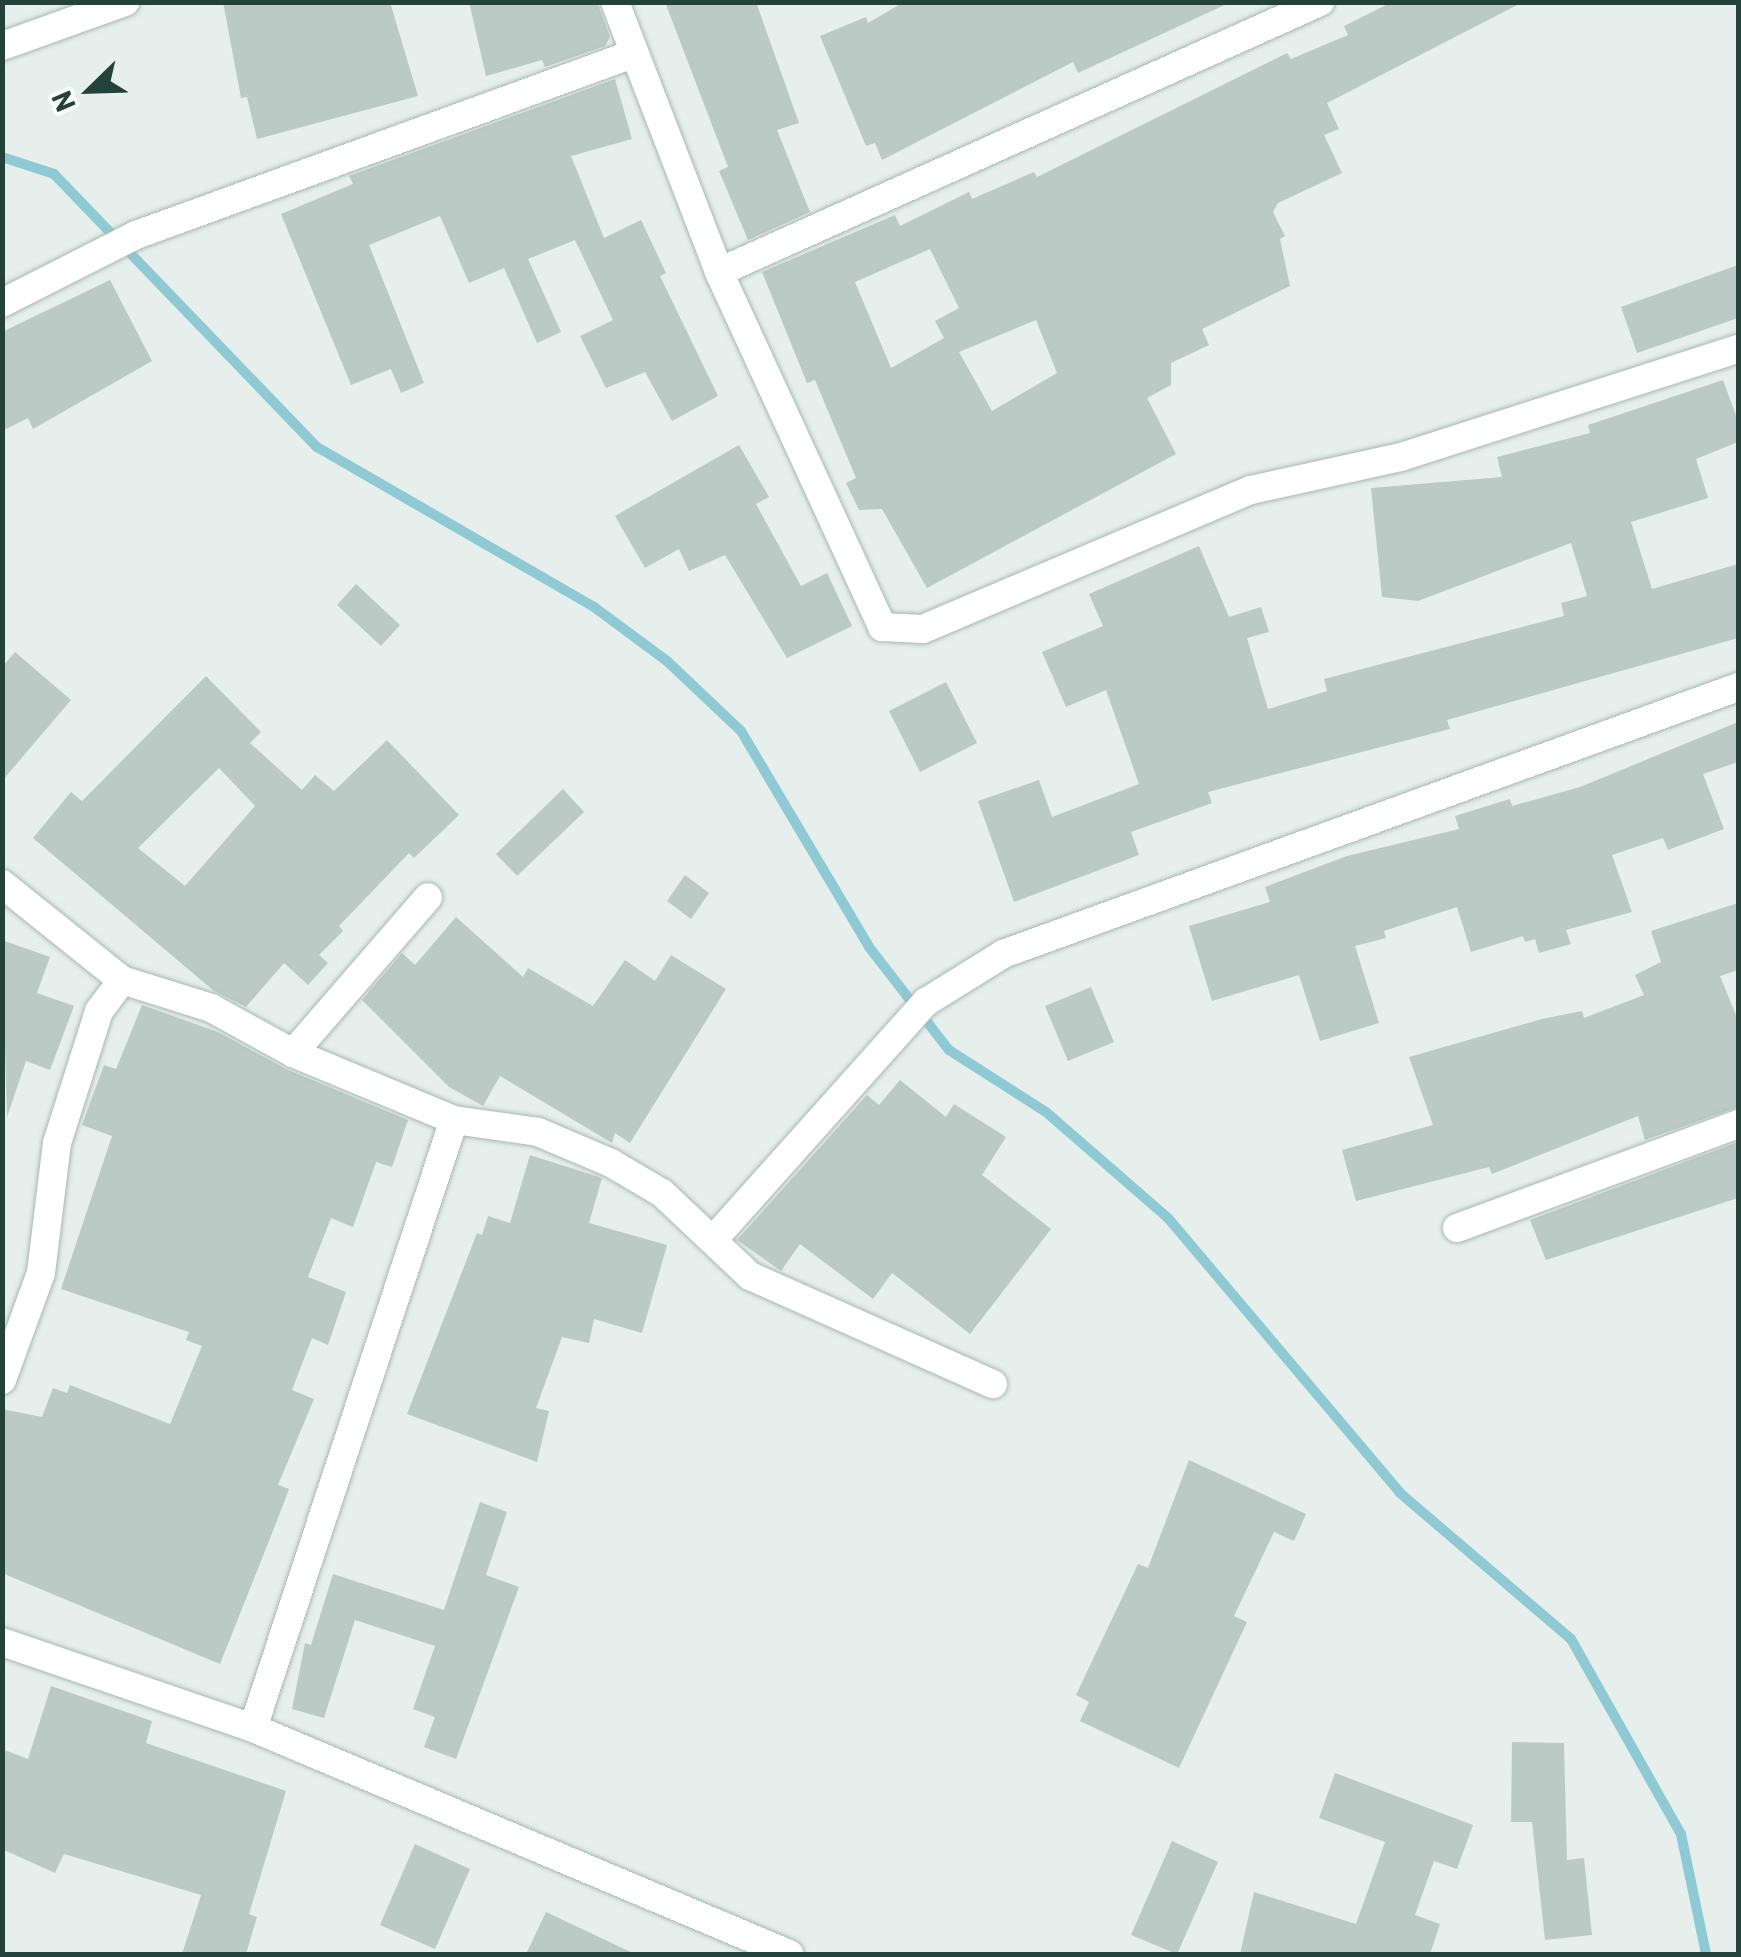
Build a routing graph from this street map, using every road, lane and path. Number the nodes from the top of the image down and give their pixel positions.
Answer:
1 (125, 2) edge
2 (615, 2) edge
3 (1320, 2) edge
4 (2, 46) edge
5 (634, 54) junction
6 (719, 272) junction
7 (2, 303) edge
8 (1738, 349) edge
9 (1738, 687) edge
10 (2, 884) edge
11 (428, 897) dead end
12 (122, 980) junction
13 (293, 1052) junction
14 (454, 1120) junction
15 (1738, 1124) edge
16 (1457, 1228) dead end
17 (713, 1240) junction
18 (2, 1380) edge
19 (993, 1384) dead end
20 (2, 1642) edge
21 (253, 1728) junction
22 (789, 1954) edge

1 - 4 street
2 - 5 street
3 - 6 street
5 - 6 street
5 - 7 street
6 - 8 street
9 - 17 street
10 - 12 street
11 - 13 street
12 - 13 street
12 - 18 street
13 - 14 street
14 - 17 street
14 - 21 street
15 - 16 street
17 - 19 street
20 - 21 street
21 - 22 street

